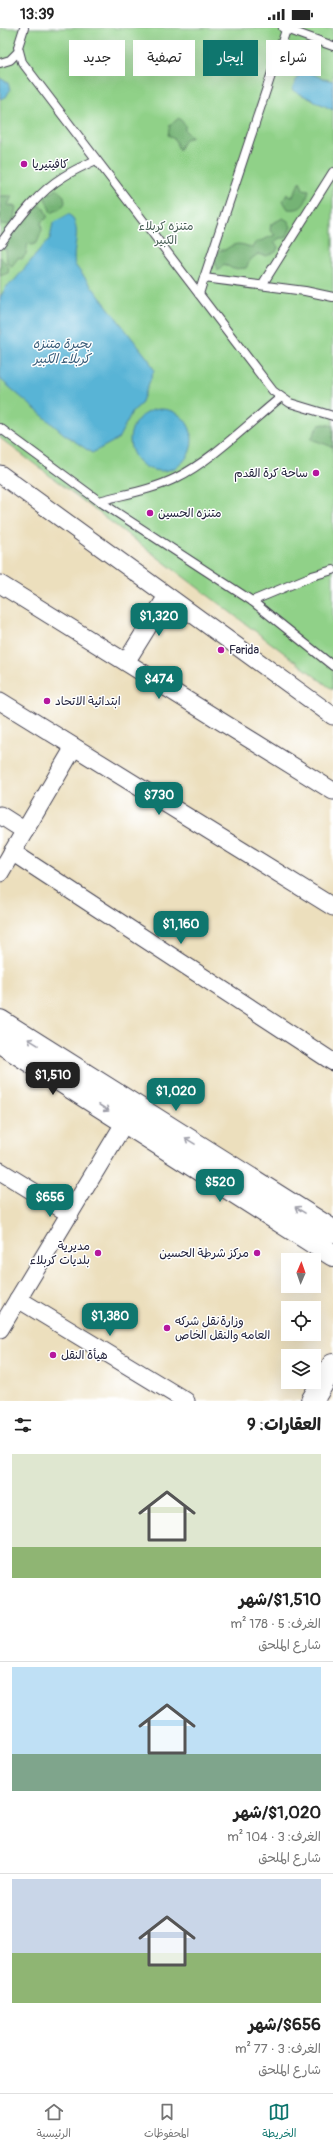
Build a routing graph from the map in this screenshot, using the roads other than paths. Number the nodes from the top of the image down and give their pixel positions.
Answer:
1 (24, 28) edge
2 (284, 29) edge
3 (333, 46) edge
4 (18, 52) junction
5 (0, 63) edge
6 (96, 160) junction
7 (333, 172) edge
8 (0, 244) edge
9 (204, 278) junction
10 (262, 285) junction
11 (199, 294) junction
12 (333, 297) edge
13 (280, 398) junction
14 (333, 416) edge
15 (0, 428) edge
16 (0, 474) edge
17 (99, 501) junction
18 (333, 570) edge
19 (0, 584) edge
20 (168, 596) junction
21 (252, 601) junction
22 (126, 662) junction
23 (333, 666) edge
24 (0, 701) edge
25 (333, 716) edge
26 (74, 747) junction
27 (333, 791) edge
28 (0, 815) edge
29 (24, 831) junction
30 (12, 852) junction
31 (0, 873) edge
32 (333, 907) edge
33 (0, 1021) edge
34 (0, 1042) edge
35 (333, 1062) edge
36 (129, 1114) junction
37 (0, 1172) edge
38 (70, 1214) junction
39 (333, 1231) edge
40 (333, 1255) edge
41 (18, 1299) junction
42 (0, 1329) edge
43 (333, 1365) edge
44 (186, 1401) edge
45 (312, 1401) edge

1 - 4 lane
2 - 3 lane
2 - 9 lane
4 - 5 lane
4 - 6 lane
6 - 8 lane
6 - 11 lane
7 - 10 lane
9 - 10 lane
9 - 11 lane
10 - 12 lane
11 - 13 lane
13 - 14 lane
13 - 17 lane
15 - 17 lane
16 - 20 street
17 - 21 lane
18 - 21 lane
19 - 22 street
20 - 22 street
20 - 25 street
21 - 23 lane
22 - 27 street
24 - 26 street
26 - 29 street
26 - 32 street
28 - 29 street
29 - 30 street
30 - 31 street
30 - 35 street
36 -> 33 street
34 -> 36 street
36 - 38 street
39 -> 36 street
36 - 40 street
37 - 38 street
38 - 41 street
41 - 42 street
41 - 44 street
43 - 45 street

